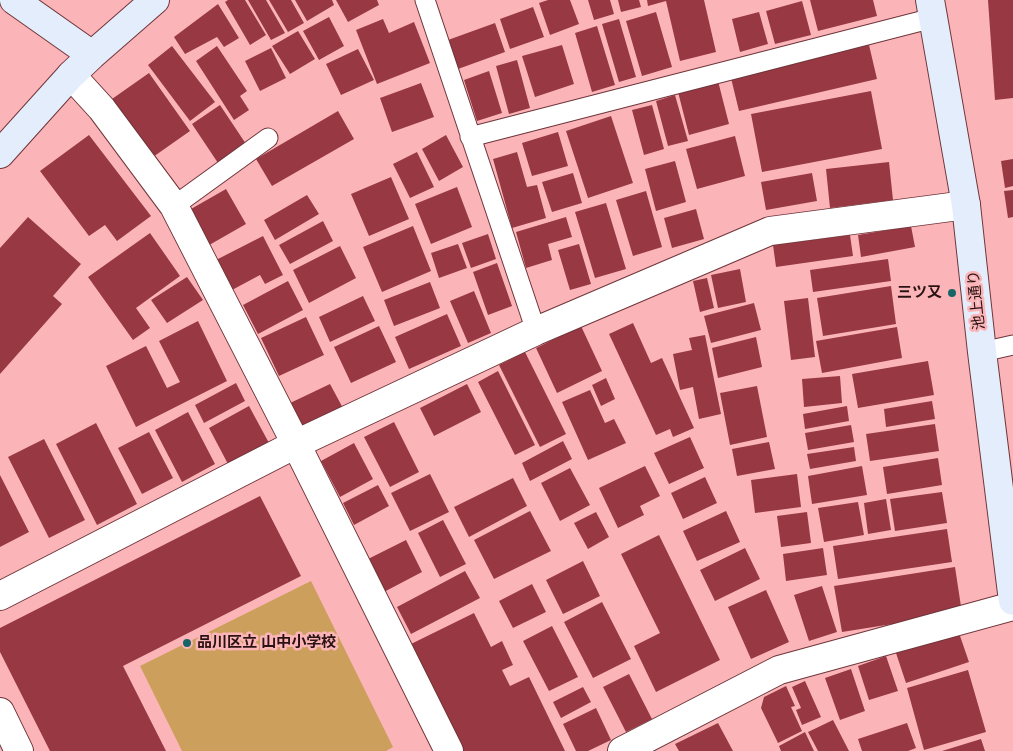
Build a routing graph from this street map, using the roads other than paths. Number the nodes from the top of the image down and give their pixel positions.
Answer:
1 (14, 0) edge
2 (155, 0) edge
3 (425, 0) edge
4 (932, 9) edge
5 (92, 55) junction
6 (72, 75) junction
7 (470, 137) junction
8 (268, 138) dead end
9 (0, 154) edge
10 (966, 205) junction
11 (174, 206) junction
12 (536, 331) junction
13 (1013, 345) edge
14 (982, 352) junction
15 (296, 444) junction
16 (0, 596) edge
17 (1013, 601) edge
18 (1013, 606) edge
19 (0, 712) edge
20 (19, 751) edge
21 (449, 751) edge
22 (622, 751) edge

1 - 5 main road
2 - 5 main road
3 - 7 lane
4 - 7 lane
4 - 10 main road, 池上通り
5 - 6 main road
6 - 9 main road
6 - 11 street
7 - 12 lane
8 - 11 lane
10 - 12 street
10 - 14 main road, 池上通り
11 - 15 street
12 - 15 street
13 - 14 lane
14 - 17 main road, 池上通り
15 - 16 street
15 - 21 street
18 - 22 street
19 - 20 street

